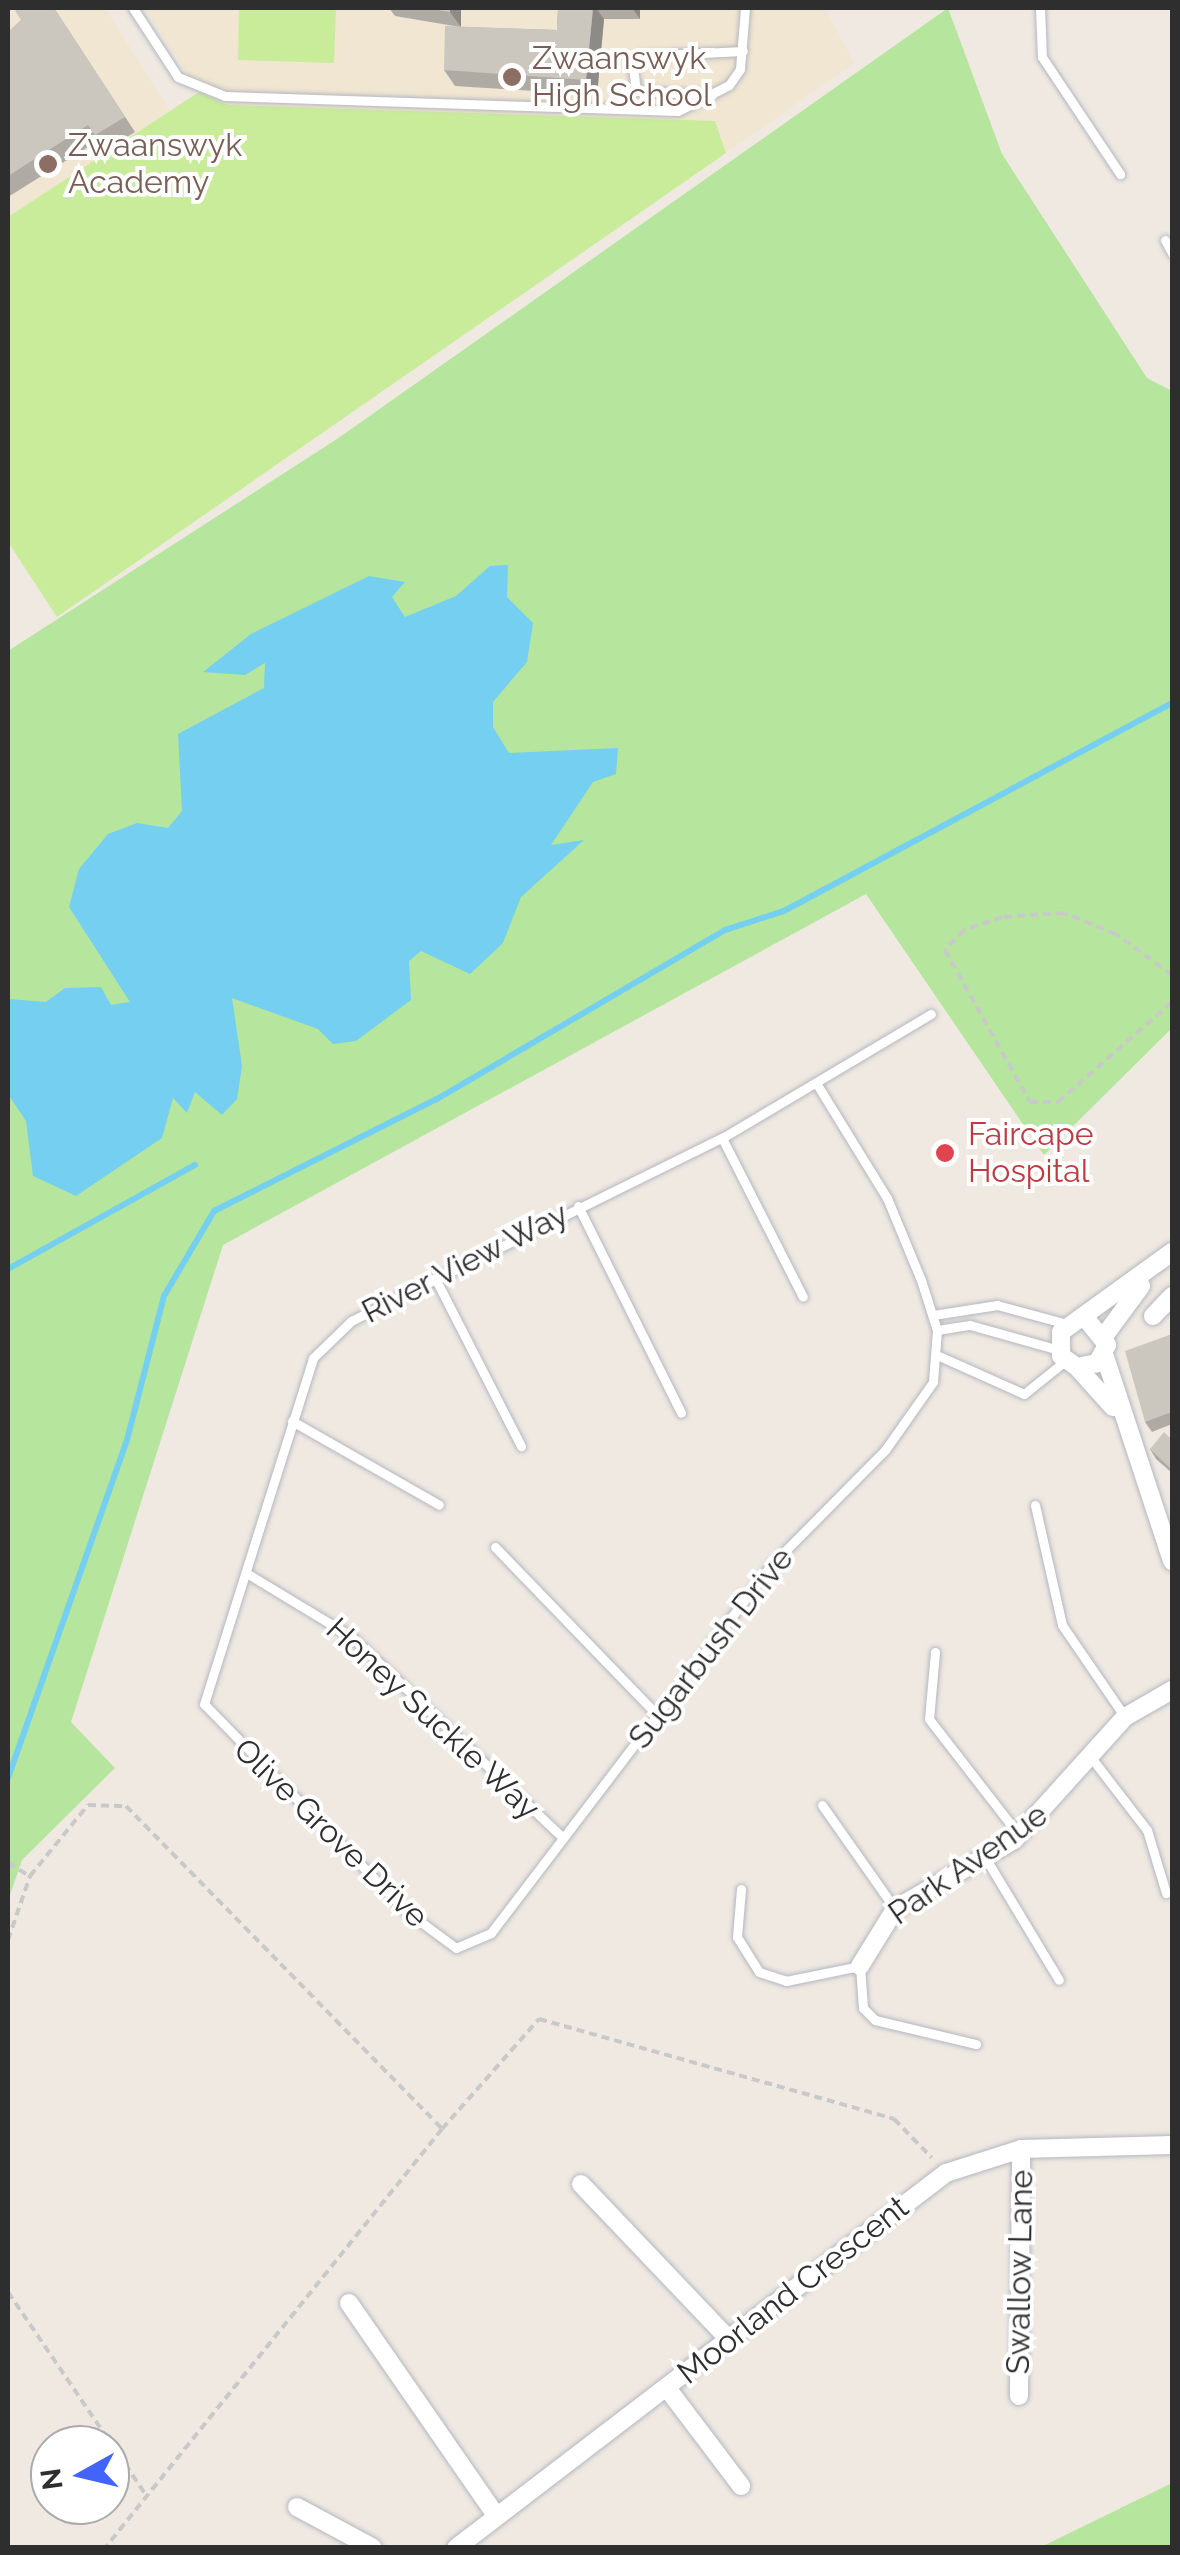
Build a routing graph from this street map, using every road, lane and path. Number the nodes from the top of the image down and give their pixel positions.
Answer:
1 (133, 8) edge
2 (746, 8) edge
3 (1040, 8) edge
4 (743, 52) junction
5 (714, 95) junction
6 (1120, 174) dead end
7 (1165, 240) dead end
8 (1172, 253) edge
9 (1172, 975) edge
10 (1172, 1002) edge
11 (931, 1014) dead end
12 (818, 1086) junction
13 (722, 1138) junction
14 (578, 1206) junction
15 (1172, 1252) edge
16 (434, 1278) junction
17 (1143, 1281) junction
18 (1172, 1296) edge
19 (803, 1297) dead end
20 (933, 1316) junction
21 (1154, 1316) dead end
22 (1088, 1320) junction
23 (1067, 1324) junction
24 (936, 1330) junction
25 (1105, 1345) junction
26 (939, 1356) junction
27 (1067, 1360) junction
28 (681, 1413) dead end
29 (1119, 1416) junction
30 (292, 1421) junction
31 (521, 1446) dead end
32 (1035, 1505) dead end
33 (439, 1506) dead end
34 (496, 1548) dead end
35 (1172, 1561) edge
36 (248, 1574) junction
37 (935, 1652) dead end
38 (203, 1687) joint
39 (1172, 1690) edge
40 (657, 1715) junction
41 (1125, 1717) junction
42 (1093, 1760) junction
43 (822, 1805) dead end
44 (1019, 1836) junction
45 (564, 1838) junction
46 (986, 1859) junction
47 (8, 1863) edge
48 (30, 1876) junction
49 (742, 1888) dead end
50 (1166, 1893) dead end
51 (895, 1909) junction
52 (8, 1940) edge
53 (482, 1944) joint
54 (860, 1966) junction
55 (1060, 1980) dead end
56 (976, 2044) dead end
57 (442, 2129) junction
58 (1172, 2145) edge
59 (1021, 2149) junction
60 (946, 2173) junction
61 (581, 2184) dead end
62 (8, 2292) edge
63 (349, 2303) dead end
64 (726, 2336) junction
65 (666, 2388) junction
66 (1018, 2396) dead end
67 (740, 2486) dead end
68 (146, 2494) junction
69 (297, 2508) dead end
70 (496, 2515) junction
71 (105, 2548) edge
72 (372, 2548) edge
73 (456, 2548) edge

1 - 5 lane
2 - 4 lane
3 - 6 lane
4 - 5 lane
4 - 5 lane
7 - 8 lane
9 - 10 path
11 - 12 lane, River View Way
12 - 13 lane, River View Way
12 - 20 lane
13 - 14 lane, River View Way
13 - 19 lane
14 - 16 lane, River View Way
14 - 28 lane
15 - 17 street
16 - 30 lane, River View Way
16 - 31 lane
17 - 22 street
17 - 25 street
18 - 21 street
20 - 23 lane
20 - 24 lane
22 - 23 street
22 - 25 street
23 - 27 street
24 - 26 lane
24 - 27 lane
25 - 27 street
25 - 29 street
26 - 27 lane
26 - 40 lane, Sugarbush Drive
27 - 29 street
29 - 35 street
30 - 33 lane
30 - 36 lane, River View Way
32 - 41 lane
34 - 40 lane
36 - 38 lane, River View Way
36 - 45 lane, Honey Suckle Way
37 - 44 lane
38 - 53 lane, Olive Grove Drive
39 - 41 street, Park Avenue
40 - 45 lane, Sugarbush Drive
41 - 42 street, Park Avenue
42 - 44 street, Park Avenue
42 - 50 lane
43 - 51 lane
44 - 46 street, Park Avenue
45 - 53 lane, Sugarbush Drive
46 - 51 street, Park Avenue
46 - 55 lane
47 - 48 path
48 - 52 path
48 - 57 path
49 - 54 lane
51 - 54 street, Park Avenue
54 - 56 lane
57 - 60 path
57 - 68 path
58 - 59 street, Moorland Crescent
59 - 60 street, Moorland Crescent
59 - 66 street, Swallow Lane
60 - 64 street, Moorland Crescent
61 - 64 street
62 - 68 path
63 - 70 street
64 - 65 street, Moorland Crescent
65 - 67 street
65 - 70 street, Moorland Crescent
68 - 71 path
69 - 72 street
70 - 73 street, Moorland Crescent

